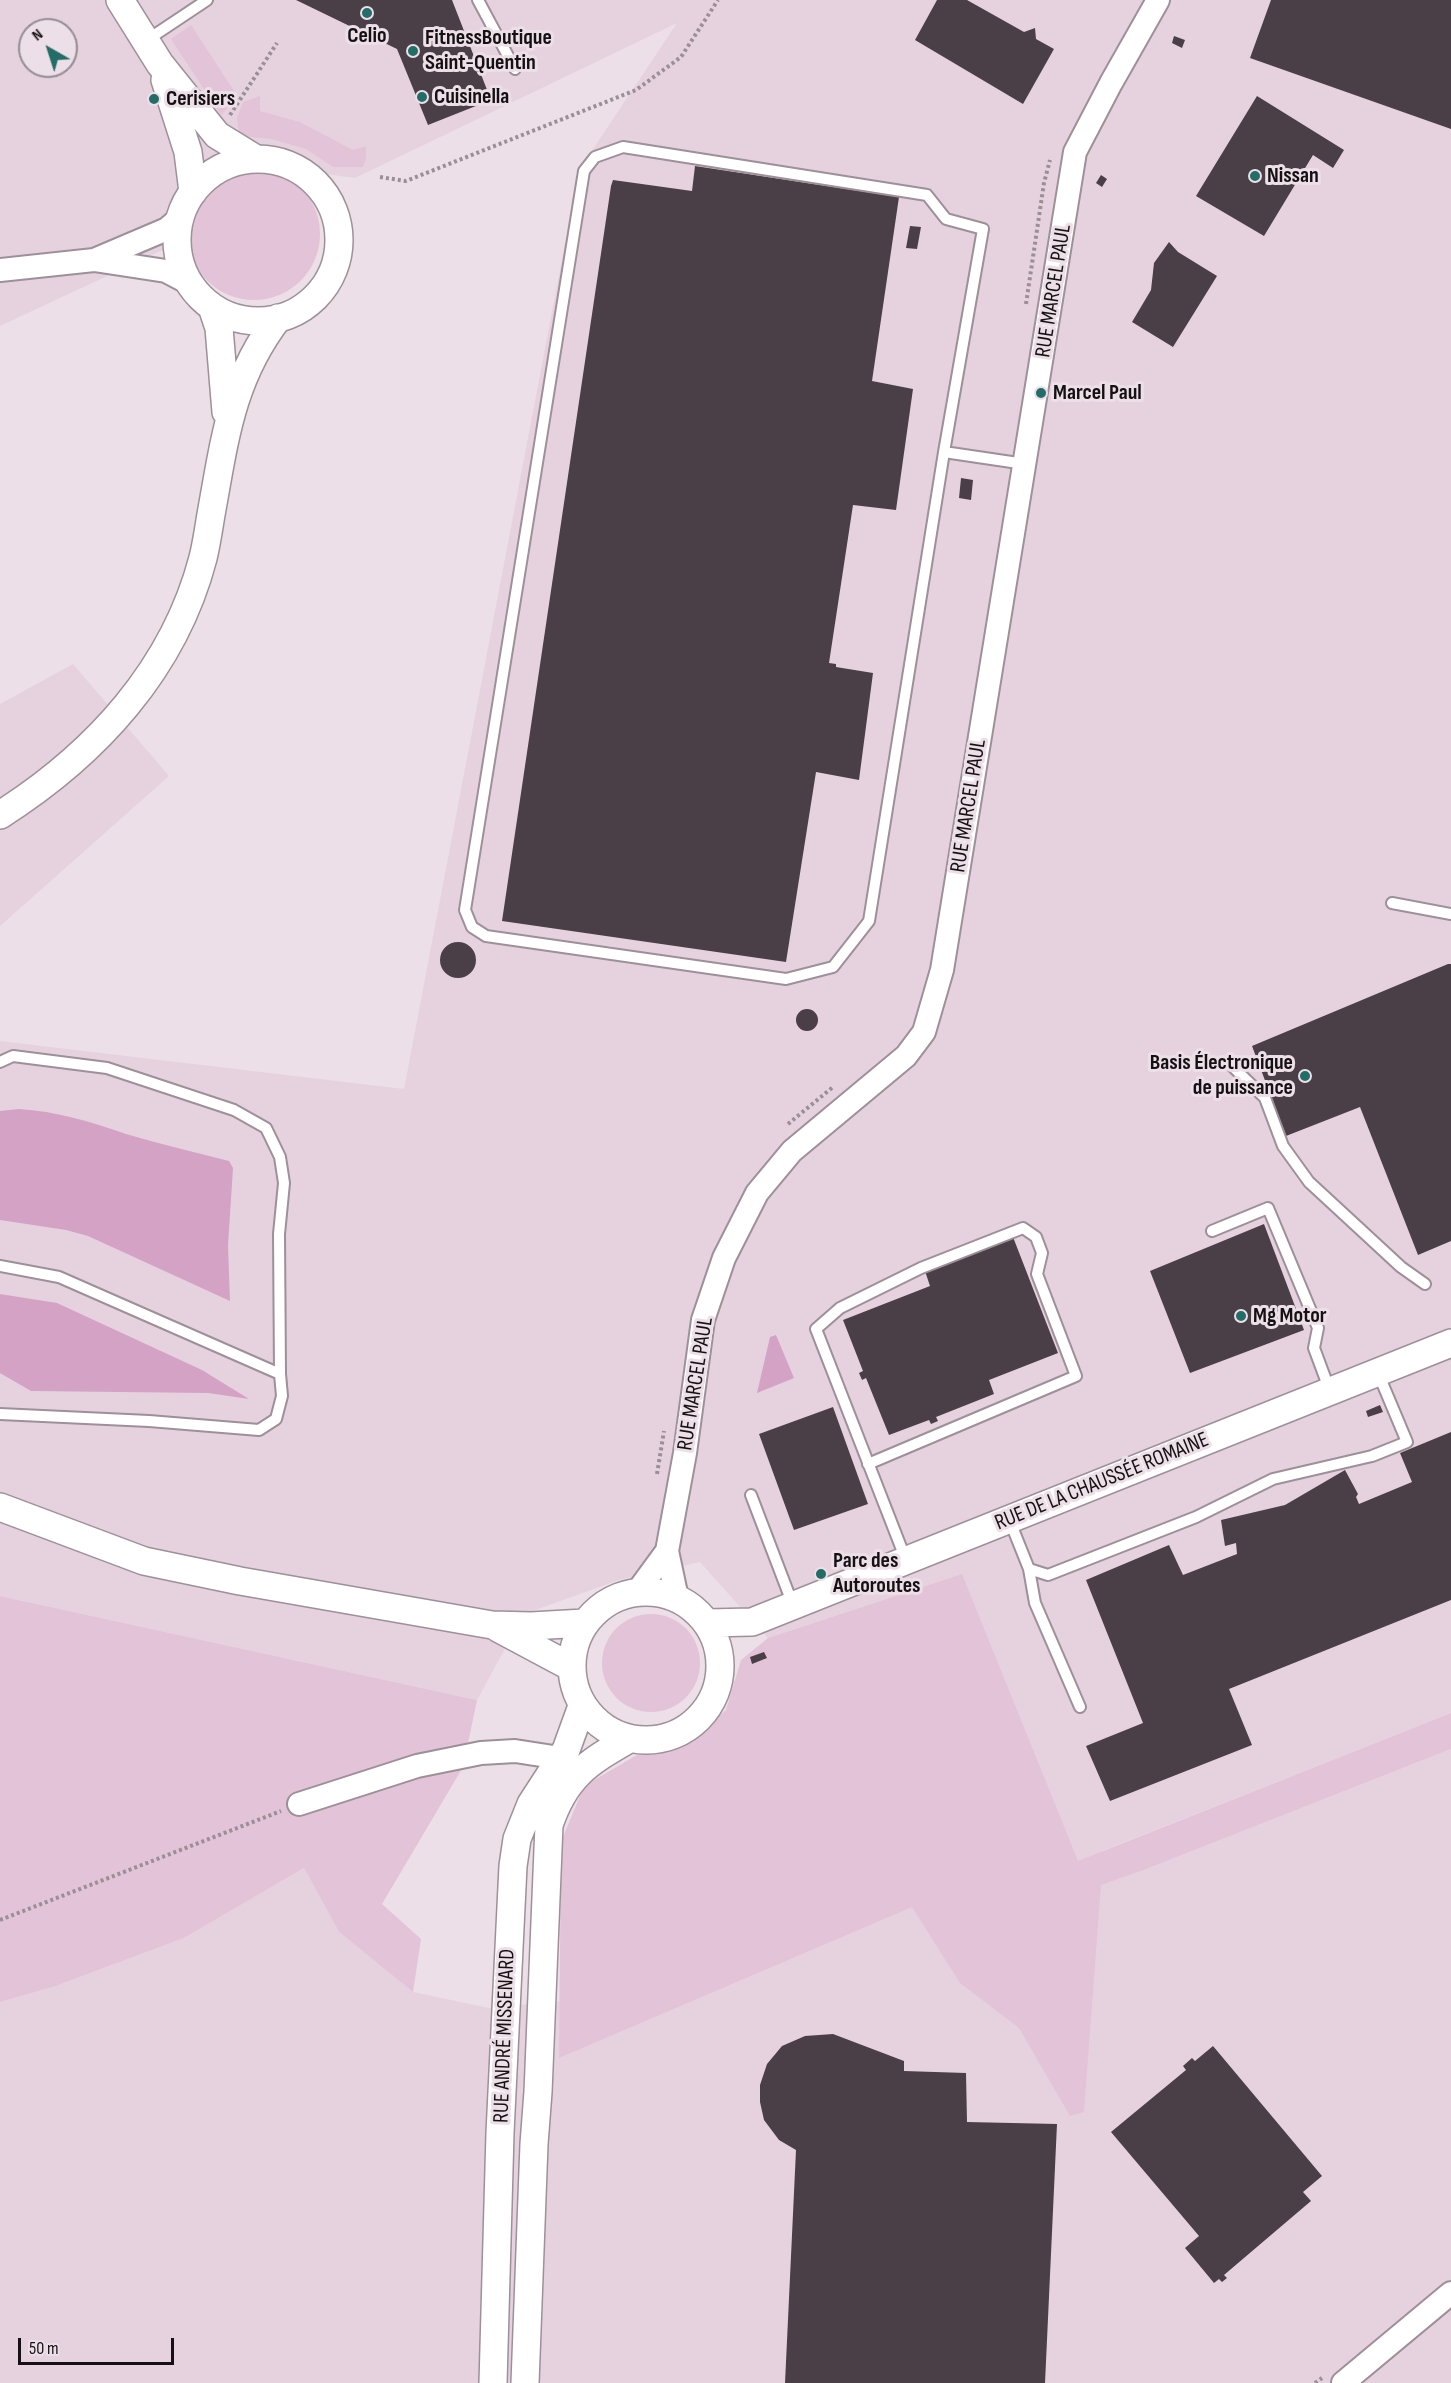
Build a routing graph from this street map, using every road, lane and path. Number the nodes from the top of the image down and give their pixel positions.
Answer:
1 (120, 0) edge
2 (207, 0) edge
3 (478, 0) edge
4 (718, 0) edge
5 (1158, 0) edge
6 (146, 40) junction
7 (277, 43) dead end
8 (160, 64) junction
9 (515, 69) dead end
10 (217, 135) junction
11 (1052, 151) dead end
12 (256, 159) junction
13 (380, 177) dead end
14 (1044, 183) dead end
15 (193, 192) junction
16 (180, 218) junction
17 (94, 260) junction
18 (0, 270) edge
19 (187, 282) junction
20 (212, 307) junction
21 (278, 318) junction
22 (226, 428) junction
23 (944, 452) junction
24 (1025, 464) junction
25 (0, 814) edge
26 (1392, 903) dead end
27 (1451, 914) edge
28 (0, 1062) edge
29 (1233, 1067) dead end
30 (841, 1081) dead end
31 (782, 1131) dead end
32 (1212, 1231) dead end
33 (0, 1266) edge
34 (1425, 1284) dead end
35 (1451, 1343) edge
36 (1378, 1372) junction
37 (280, 1374) junction
38 (1330, 1391) junction
39 (0, 1414) edge
40 (666, 1423) dead end
41 (868, 1464) junction
42 (657, 1475) dead end
43 (751, 1495) dead end
44 (0, 1507) edge
45 (1009, 1519) junction
46 (667, 1551) junction
47 (906, 1560) junction
48 (1029, 1569) junction
49 (637, 1592) junction
50 (677, 1598) junction
51 (793, 1605) junction
52 (752, 1622) junction
53 (584, 1623) junction
54 (707, 1623) junction
55 (492, 1625) junction
56 (720, 1663) junction
57 (571, 1667) junction
58 (582, 1706) junction
59 (1080, 1707) dead end
60 (628, 1739) junction
61 (560, 1758) junction
62 (299, 1804) joint
63 (511, 1891) junction
64 (545, 1892) junction
65 (0, 1920) edge
66 (1451, 2293) edge
67 (493, 2383) edge
68 (525, 2383) edge
69 (1343, 2383) edge

1 - 6 street
2 - 6 lane
3 - 9 lane
4 - 13 path
5 - 24 street, RUE MARCEL PAUL
6 - 8 street
7 - 10 path
8 - 10 street
8 - 15 street
10 - 12 street
11 - 14 path
12 - 15 street
12 - 21 street
15 - 16 street
16 - 17 street
16 - 19 street
17 - 18 street
17 - 19 street
19 - 20 street
20 - 21 street
20 - 22 street
21 - 22 street
22 - 25 street
23 - 23 lane
23 - 24 lane
24 - 46 street, RUE MARCEL PAUL
26 - 27 lane
28 - 37 lane
29 - 34 lane
30 - 31 path
32 - 38 lane
33 - 37 lane
35 - 36 street, RUE DE LA CHAUSSÉE ROMAINE
36 - 38 street, RUE DE LA CHAUSSÉE ROMAINE
36 - 48 lane
37 - 39 lane
38 - 45 street, RUE DE LA CHAUSSÉE ROMAINE
40 - 42 path
41 - 41 lane
41 - 47 lane
43 - 51 lane
44 - 55 street
45 - 47 street, RUE DE LA CHAUSSÉE ROMAINE
45 - 48 lane
46 - 49 street, RUE MARCEL PAUL
46 - 50 street, RUE MARCEL PAUL
47 - 51 street, RUE DE LA CHAUSSÉE ROMAINE
48 - 59 lane
49 - 50 street
49 - 53 street
50 - 54 street
51 - 52 street, RUE DE LA CHAUSSÉE ROMAINE
52 - 54 street, RUE DE LA CHAUSSÉE ROMAINE
52 - 56 street, RUE DE LA CHAUSSÉE ROMAINE
53 - 55 street
53 - 57 street
54 - 56 street
55 - 57 street
56 - 60 street
57 - 58 street
58 - 60 street
58 - 61 street, RUE ANDRÉ MISSENARD
60 - 64 street, RUE ANDRÉ MISSENARD
61 - 62 street
61 - 63 street, RUE ANDRÉ MISSENARD
62 - 65 path
63 - 64 street
63 - 67 street, RUE ANDRÉ MISSENARD
64 - 68 street, RUE ANDRÉ MISSENARD
66 - 69 street

